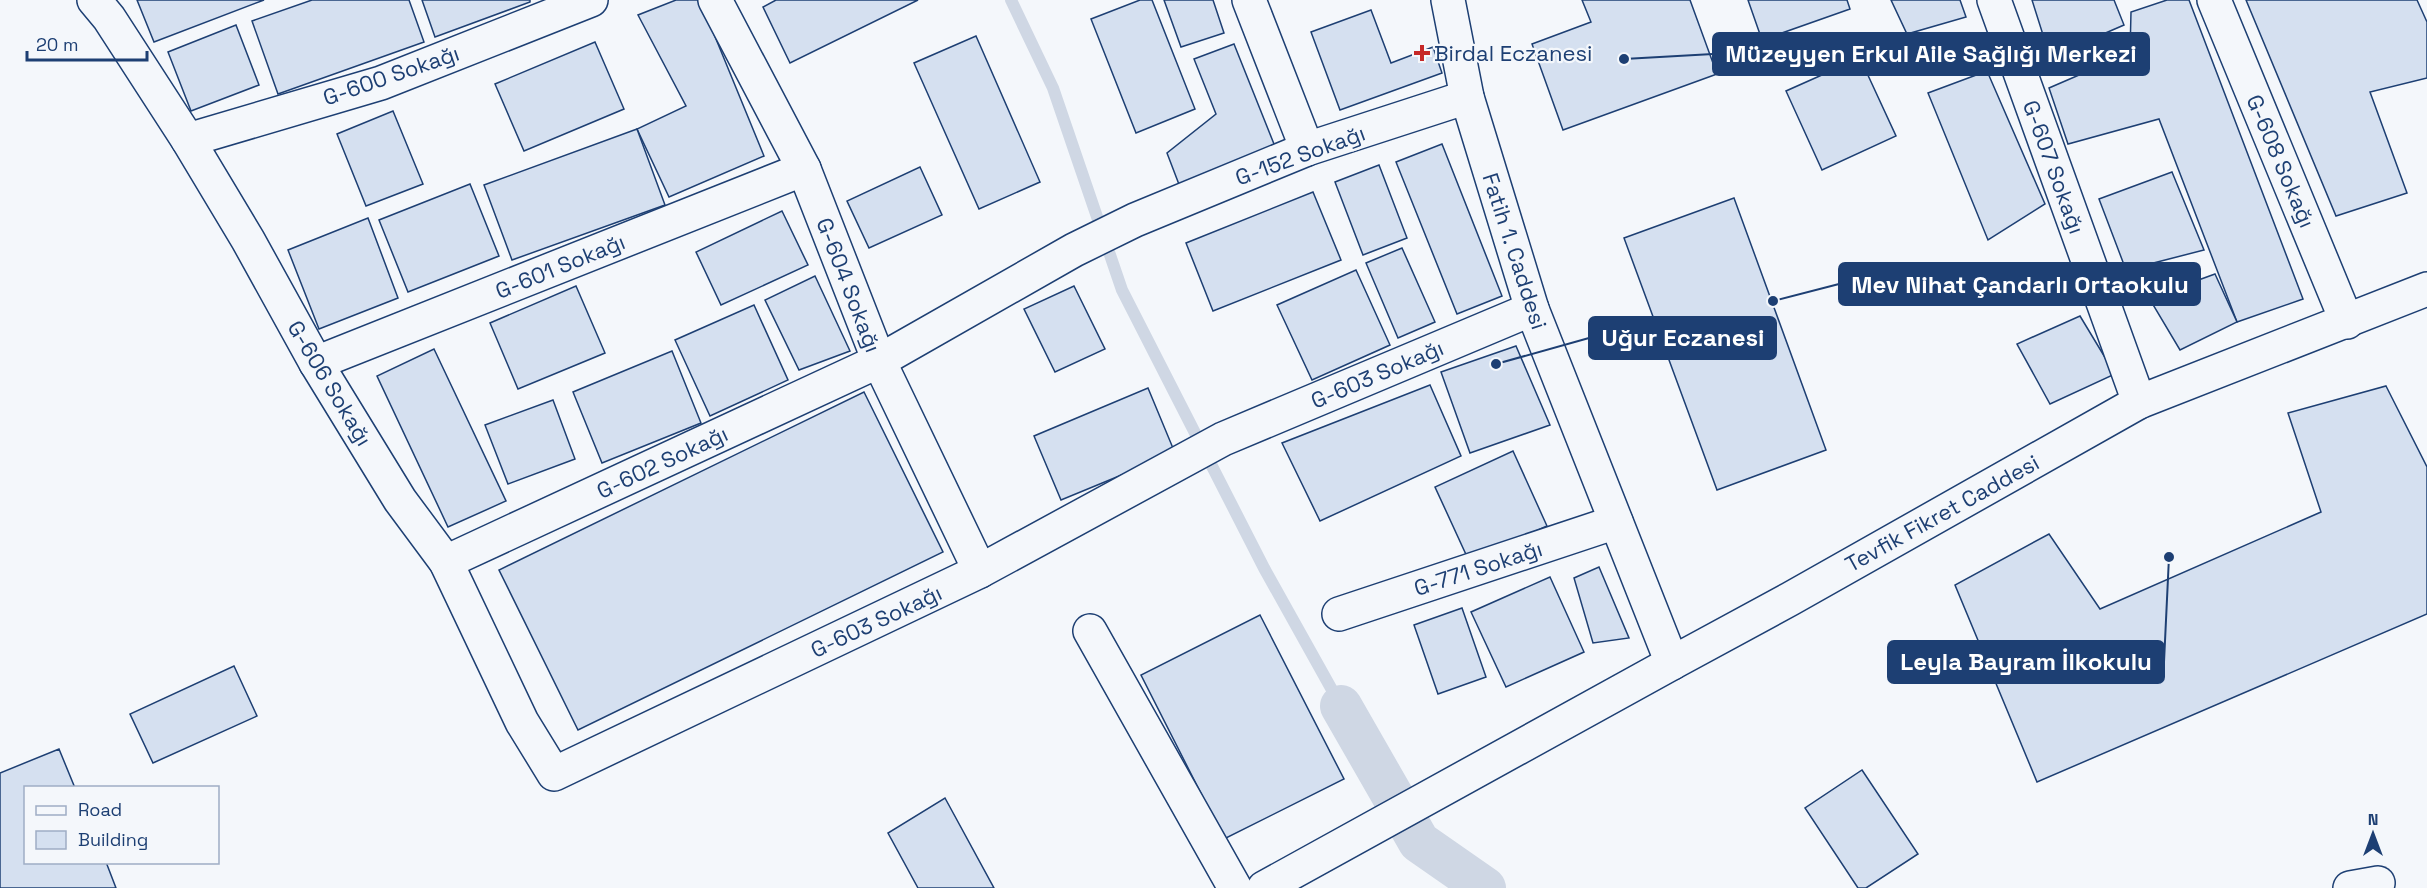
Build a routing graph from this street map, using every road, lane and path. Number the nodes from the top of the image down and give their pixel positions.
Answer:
1 (94, 0) edge
2 (591, 0) edge
3 (715, 0) edge
4 (1249, 0) edge
5 (1448, 0) edge
6 (1994, 0) edge
7 (2214, 0) edge
8 (1467, 97) junction
9 (188, 140) junction
10 (1307, 150) junction
11 (804, 169) junction
12 (2427, 289) edge
13 (1532, 309) junction
14 (2348, 322) junction
15 (879, 361) junction
16 (316, 363) junction
17 (2139, 402) junction
18 (1616, 522) junction
19 (446, 562) junction
20 (980, 571) junction
21 (1339, 614) dead end
22 (1090, 632) dead end
23 (1672, 663) junction
24 (554, 774) joint
25 (1235, 888) edge
26 (1264, 888) edge

1 - 9 street, G-606 Sokağı
2 - 9 street, G-600 Sokağı
3 - 11 street, G-604 Sokağı
4 - 10 street
5 - 8 street, Fatih 1. Caddesi
6 - 17 street, G-607 Sokağı
7 - 14 street, G-608 Sokağı
8 - 10 street, G-152 Sokağı
8 - 13 street, Fatih 1. Caddesi
9 - 16 street, G-606 Sokağı
10 - 15 street, G-152 Sokağı
11 - 15 street, G-604 Sokağı
11 - 16 street, G-601 Sokağı
12 - 14 street, Tevfik Fikret Caddesi
13 - 18 street, Fatih 1. Caddesi
13 - 20 street, G-603 Sokağı
14 - 17 street, Tevfik Fikret Caddesi
15 - 19 street, G-602 Sokağı
15 - 20 street, G-604 Sokağı
16 - 19 street, G-606 Sokağı
17 - 23 street, Tevfik Fikret Caddesi
18 - 21 street, G-771 Sokağı
18 - 23 street, Fatih 1. Caddesi
19 - 24 street, G-606 Sokağı
20 - 24 street, G-603 Sokağı
22 - 25 street
23 - 26 street, Tevfik Fikret Caddesi

